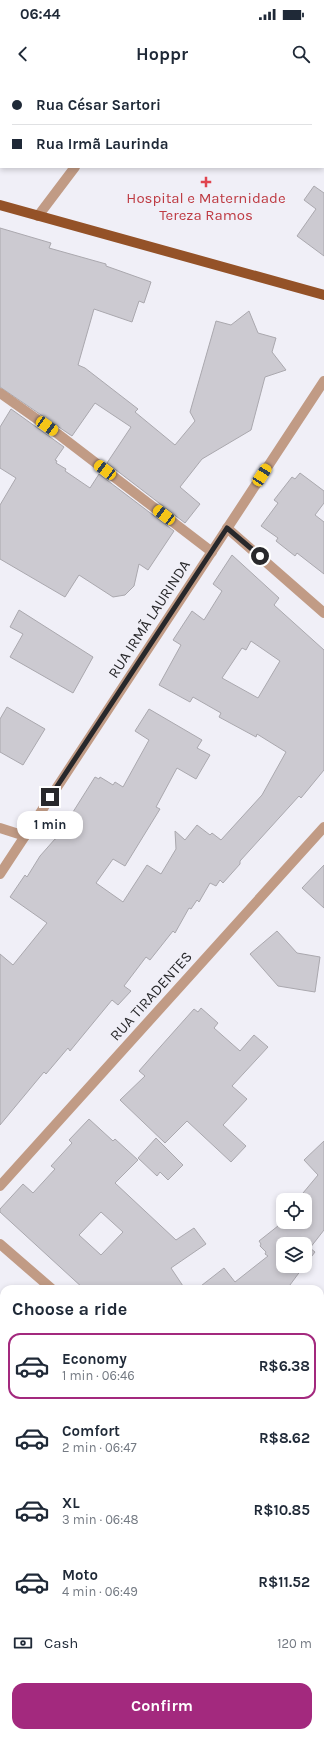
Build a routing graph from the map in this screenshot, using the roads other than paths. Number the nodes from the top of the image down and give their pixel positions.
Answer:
1 (74, 168) edge
2 (0, 205) edge
3 (38, 216) junction
4 (324, 295) edge
5 (324, 381) edge
6 (0, 393) edge
7 (227, 528) junction
8 (212, 552) junction
9 (324, 613) edge
10 (324, 827) edge
11 (0, 828) edge
12 (25, 836) junction
13 (0, 874) edge
14 (0, 1186) edge
15 (0, 1244) edge
16 (47, 1285) edge

1 - 3 street
2 - 3 main road
3 - 4 main road
5 - 7 street, RUA IRMÃ LAURINDA
6 - 8 street
7 - 8 street, RUA IRMÃ LAURINDA
7 - 9 street
8 - 12 street, RUA IRMÃ LAURINDA
10 - 14 street, RUA TIRADENTES
11 - 12 street
12 - 13 street, RUA IRMÃ LAURINDA
15 - 16 street

